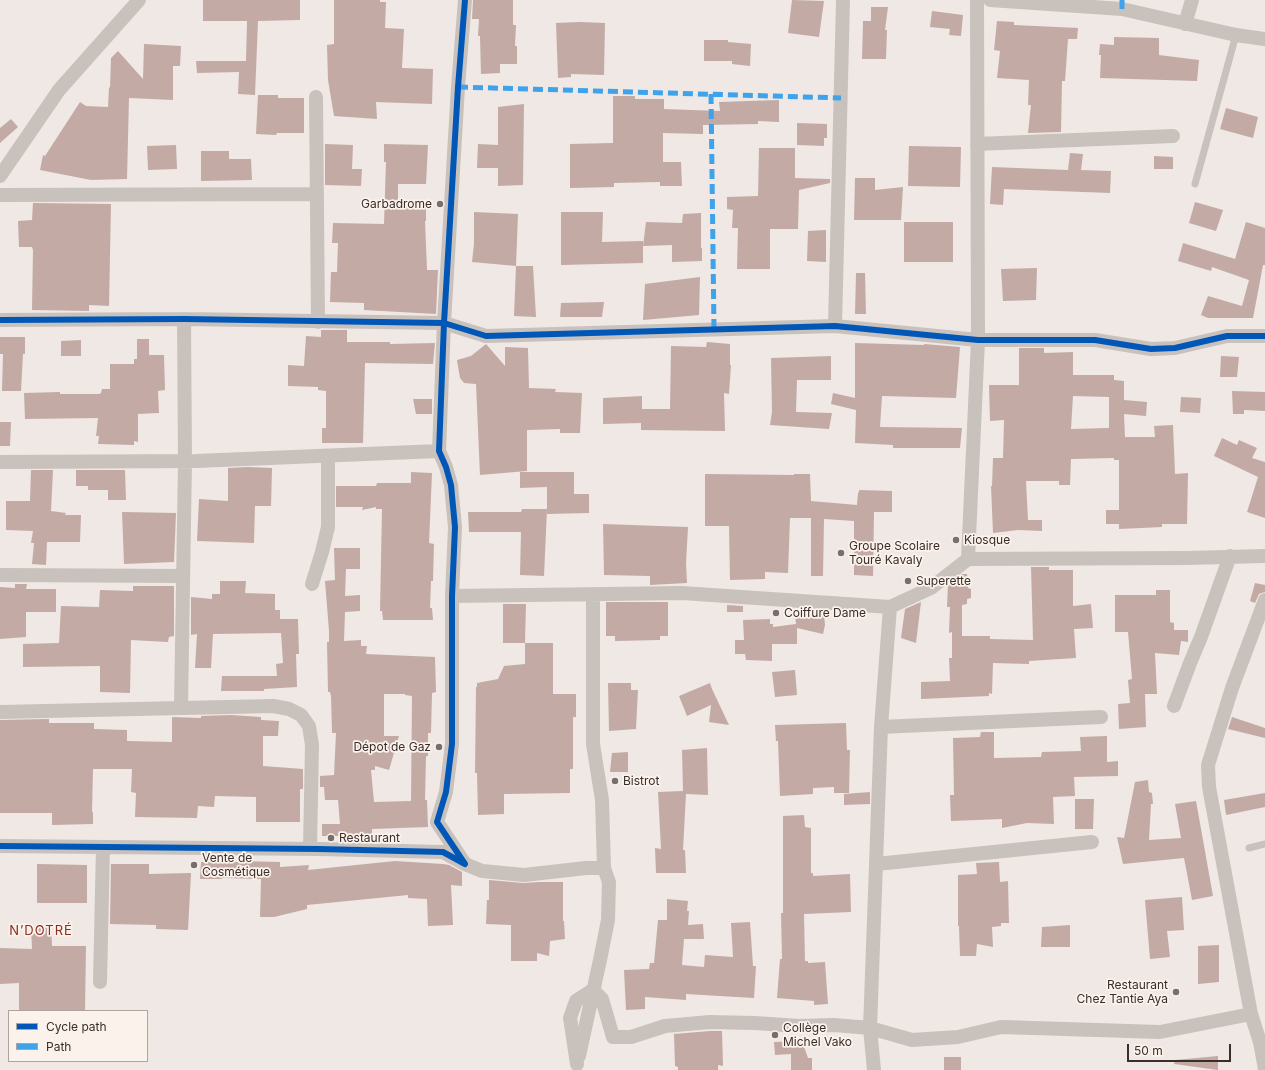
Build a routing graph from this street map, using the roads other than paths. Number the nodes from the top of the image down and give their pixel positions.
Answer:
1 (139, 0) edge
2 (465, 0) edge
3 (843, 0) edge
4 (977, 0) edge
5 (990, 0) edge
6 (1192, 0) edge
7 (1185, 24) junction
8 (1236, 35) junction
9 (1265, 39) edge
10 (316, 97) dead end
11 (1173, 136) dead end
12 (977, 144) junction
13 (0, 176) edge
14 (1195, 184) dead end
15 (317, 194) junction
16 (0, 195) edge
17 (0, 320) edge
18 (184, 320) junction
19 (318, 322) junction
20 (444, 322) junction
21 (836, 326) junction
22 (1265, 336) edge
23 (978, 340) junction
24 (438, 451) junction
25 (328, 456) junction
26 (185, 461) junction
27 (0, 462) edge
28 (1230, 556) junction
29 (1265, 556) edge
30 (968, 559) junction
31 (0, 575) edge
32 (183, 576) junction
33 (312, 584) dead end
34 (593, 595) junction
35 (452, 596) junction
36 (1265, 600) edge
37 (890, 607) junction
38 (1174, 706) dead end
39 (182, 708) junction
40 (0, 712) edge
41 (1101, 717) dead end
42 (881, 727) junction
43 (1092, 842) dead end
44 (1265, 844) edge
45 (0, 846) edge
46 (103, 847) junction
47 (1248, 848) dead end
48 (310, 849) junction
49 (464, 864) junction
50 (876, 864) junction
51 (604, 868) junction
52 (100, 982) dead end
53 (593, 990) junction
54 (1251, 1014) junction
55 (870, 1028) junction
56 (1262, 1042) edge
57 (577, 1067) edge
58 (874, 1070) edge
59 (1265, 1070) edge

1 - 13 street
2 - 20 street
3 - 21 street
4 - 12 street
5 - 7 street
6 - 7 street
7 - 8 street
8 - 9 street
8 - 14 lane
10 - 15 street
11 - 12 street
12 - 23 street
15 - 16 street
15 - 19 street
17 - 18 street
18 - 19 street
18 - 26 street
19 - 20 street
20 - 21 street
20 - 24 street
21 - 23 street
22 - 23 street
23 - 30 street
24 - 25 street
24 - 35 street
25 - 26 street
25 - 33 street
26 - 27 street
26 - 32 street
28 - 29 street
28 - 30 street
28 - 38 street
30 - 37 street
31 - 32 street
32 - 39 street
34 - 35 street
34 - 37 street
34 - 51 street
35 - 49 street
36 - 54 street
37 - 42 street
39 - 40 street
39 - 48 street
41 - 42 street
42 - 50 street
43 - 50 street
44 - 47 lane
45 - 46 street
46 - 48 street
46 - 52 street
48 - 49 street
49 - 51 street
50 - 55 street
51 - 53 street
53 - 55 street
53 - 57 street
54 - 55 street
54 - 56 street
55 - 58 street
56 - 59 street

